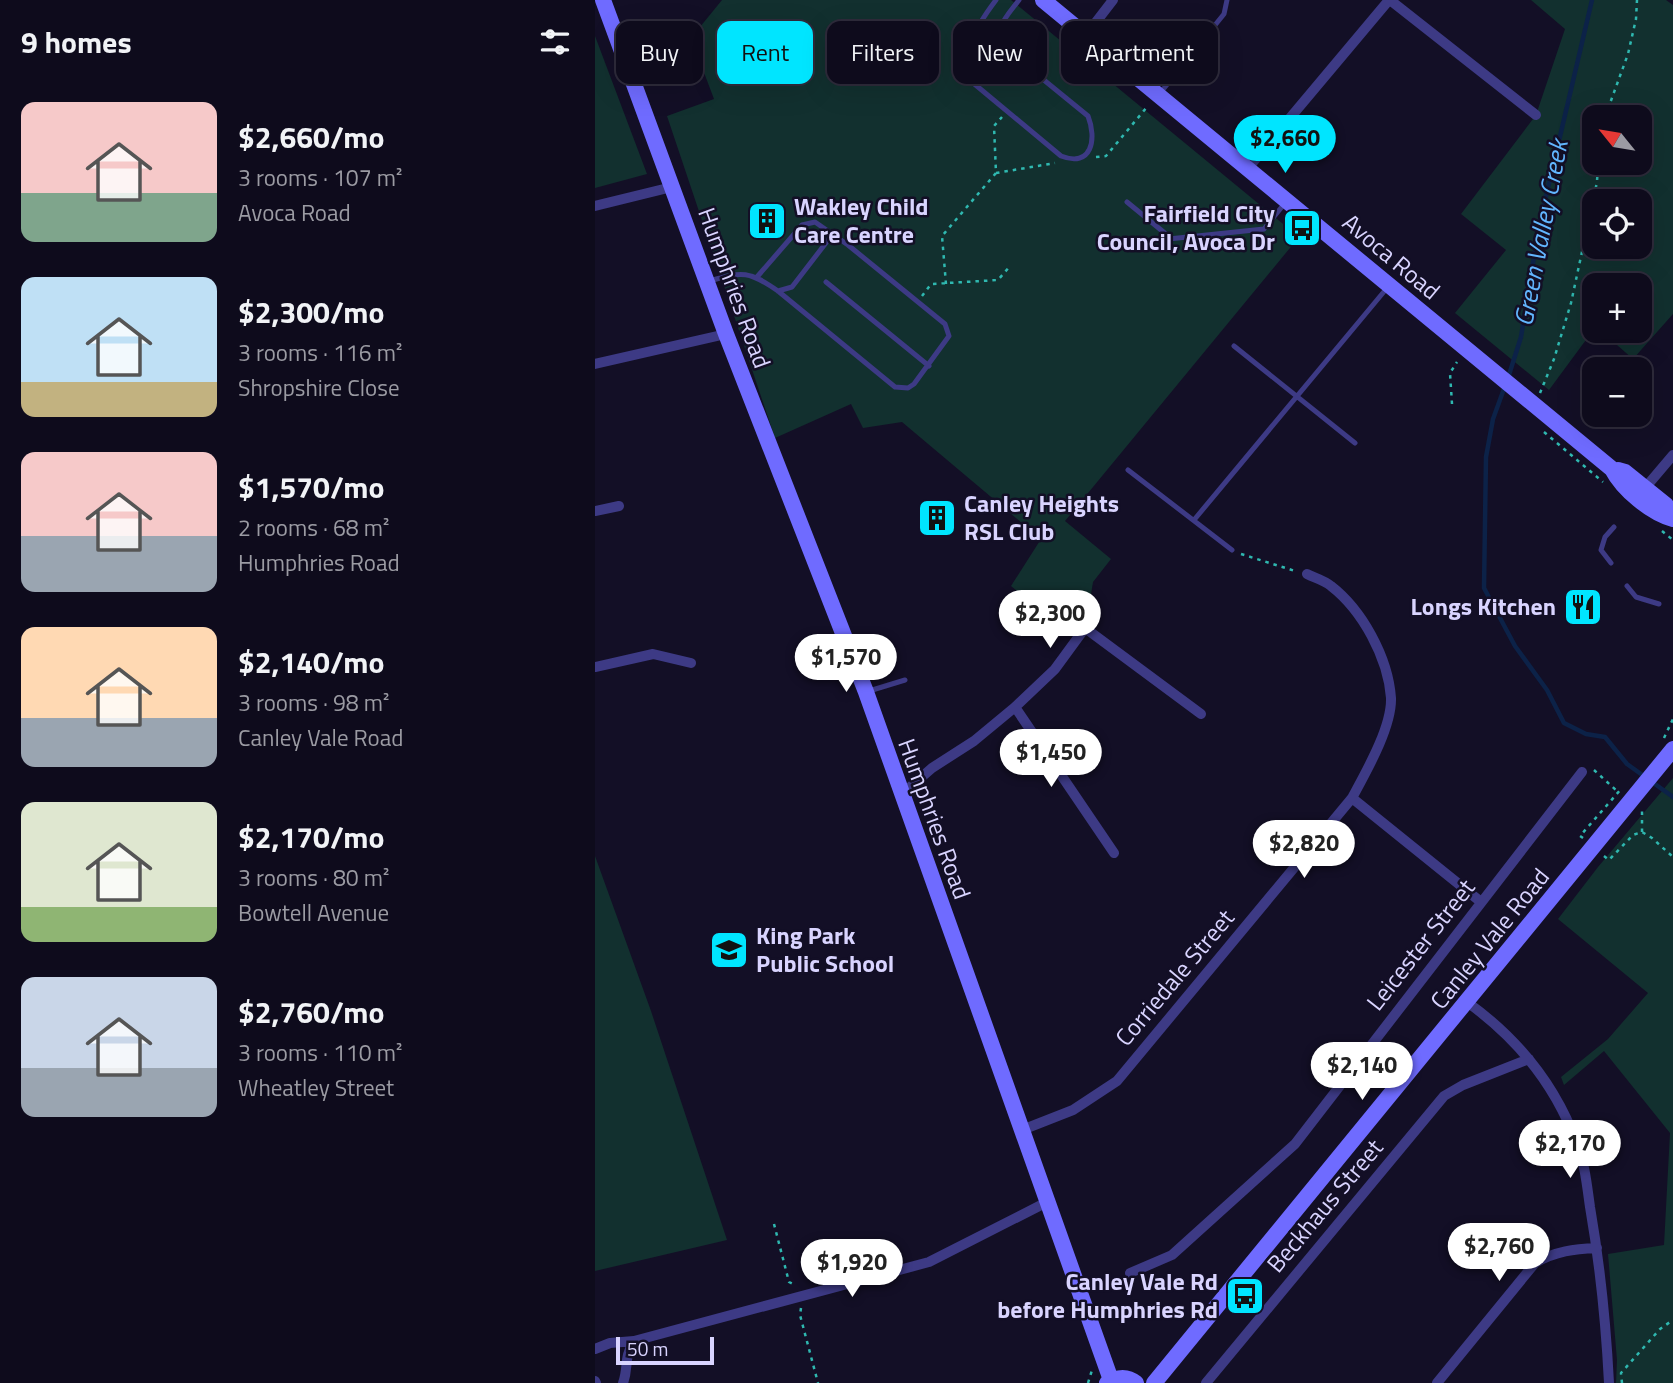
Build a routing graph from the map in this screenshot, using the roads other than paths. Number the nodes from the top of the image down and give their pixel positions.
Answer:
1 (604, 0) edge
2 (996, 0) edge
3 (1019, 0) edge
4 (1043, 0) edge
5 (1113, 0) edge
6 (1227, 0) edge
7 (1390, 0) edge
8 (1069, 21) edge
9 (1097, 21) edge
10 (1146, 84) edge
11 (1159, 95) junction
12 (1536, 115) dead end
13 (1248, 168) junction
14 (673, 187) junction
15 (1287, 201) junction
16 (1127, 202) dead end
17 (595, 206) edge
18 (832, 235) junction
19 (1172, 239) junction
20 (1159, 240) dead end
21 (757, 277) junction
22 (707, 282) junction
23 (826, 282) dead end
24 (1389, 286) junction
25 (778, 291) junction
26 (726, 334) junction
27 (1234, 346) dead end
28 (595, 364) edge
29 (929, 366) junction
30 (1296, 395) junction
31 (1355, 443) dead end
32 (1673, 455) edge
33 (1612, 469) junction
34 (1128, 470) dead end
35 (1645, 488) junction
36 (619, 506) dead end
37 (595, 511) edge
38 (1193, 520) junction
39 (1614, 527) dead end
40 (1232, 550) road end
41 (1611, 563) dead end
42 (1307, 574) road end
43 (1627, 586) dead end
44 (1659, 604) dead end
45 (691, 663) dead end
46 (595, 667) edge
47 (905, 680) dead end
48 (866, 692) junction
49 (1015, 707) junction
50 (1201, 714) dead end
51 (1667, 749) edge
52 (1583, 772) road end
53 (901, 795) junction
54 (1352, 798) junction
55 (1114, 853) dead end
56 (1481, 902) junction
57 (1468, 1002) junction
58 (1529, 1059) junction
59 (1022, 1130) junction
60 (1049, 1201) junction
61 (1597, 1248) junction
62 (1130, 1273) dead end
63 (634, 1341) junction
64 (595, 1349) edge
65 (1109, 1382) edge
66 (624, 1383) edge
67 (1136, 1383) edge
68 (1154, 1383) edge
69 (1206, 1383) edge
70 (1437, 1383) edge
71 (1609, 1383) edge

1 - 14 main road, Humphries Road
2 - 3 lane
4 - 8 main road, Avoca Road
5 - 9 street
6 - 11 lane
7 - 12 street
7 - 13 street
10 - 11 main road, Avoca Road
11 - 13 main road, Avoca Road
13 - 15 main road, Avoca Road
14 - 17 street
14 - 22 main road, Humphries Road
15 - 19 lane
15 - 24 main road, Avoca Road
16 - 19 lane
18 - 21 lane
18 - 25 lane
18 - 29 lane
19 - 20 lane
21 - 22 lane
21 - 25 lane
22 - 26 main road, Humphries Road
23 - 29 lane
24 - 30 lane
24 - 33 main road, Avoca Road
25 - 29 lane
26 - 28 street
26 - 48 main road, Humphries Road
27 - 30 lane
30 - 31 lane
30 - 38 lane
32 - 35 street
33 - 35 main road, Avoca Road
33 - 35 main road, Avoca Road
34 - 38 lane
36 - 37 street
38 - 40 lane
39 - 41 lane
42 - 54 street, Corriedale Street
43 - 44 lane
45 - 46 street
47 - 48 lane
48 - 53 main road, Humphries Road
49 - 50 street
49 - 53 street
49 - 55 street
51 - 57 main road, Canley Vale Road
52 - 56 street, Leicester Street
53 - 59 main road, Humphries Road
54 - 56 street
54 - 59 street, Corriedale Street
56 - 62 street, Leicester Street
57 - 58 street
57 - 68 main road, Canley Vale Road
58 - 61 street
58 - 69 street, Beckhaus Street
59 - 60 main road, Humphries Road
60 - 63 street
60 - 65 main road, Humphries Road
61 - 70 street
61 - 71 street
63 - 64 street
63 - 66 street
65 - 67 main road

